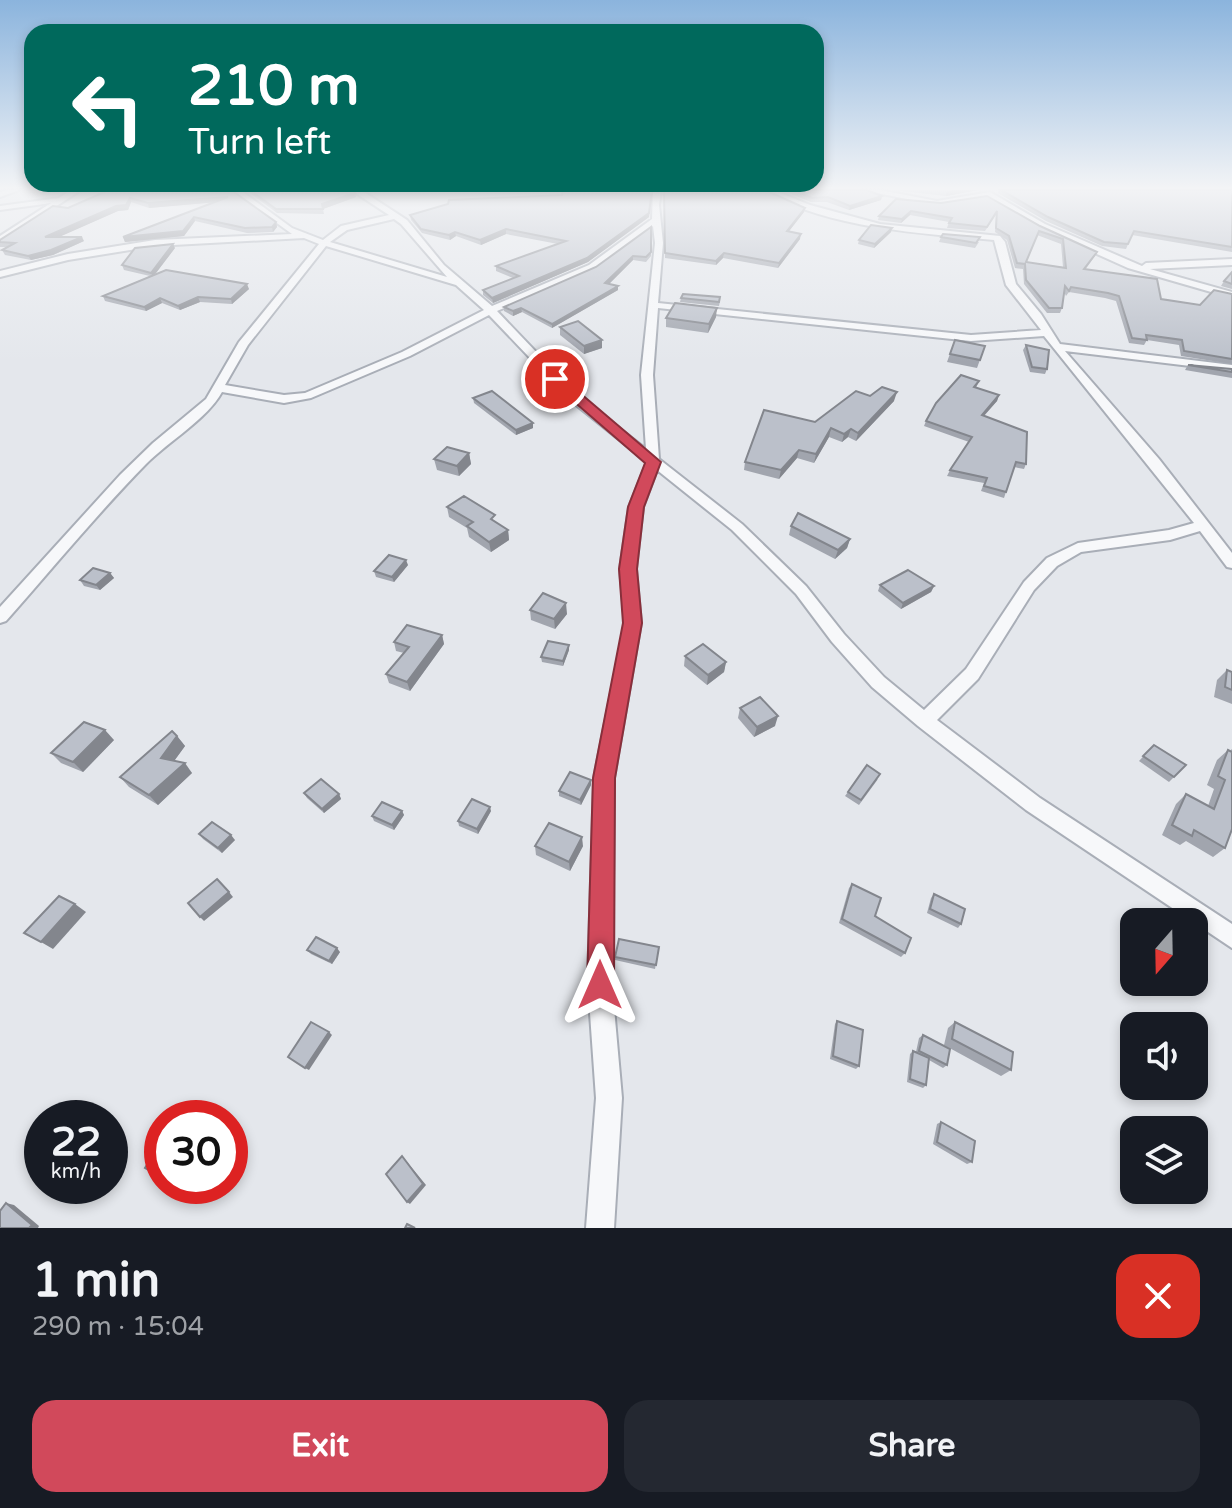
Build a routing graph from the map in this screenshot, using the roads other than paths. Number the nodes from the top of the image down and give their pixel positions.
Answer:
1 (129, 247) edge
2 (321, 247) edge
3 (339, 247) edge
4 (425, 247) edge
5 (619, 247) edge
6 (659, 247) edge
7 (1002, 247) edge
8 (1089, 247) edge
9 (1232, 262) edge
10 (1131, 266) junction
11 (0, 274) edge
12 (457, 282) junction
13 (1232, 295) edge
14 (653, 305) junction
15 (489, 311) junction
16 (1046, 333) junction
17 (1056, 347) junction
18 (1232, 368) edge
19 (220, 388) junction
20 (653, 462) junction
21 (1203, 525) junction
22 (1232, 563) edge
23 (0, 617) edge
24 (924, 721) junction
25 (1232, 937) edge
26 (600, 1228) edge

1 - 11 street
2 - 19 street
3 - 12 street
4 - 12 street
5 - 15 street
6 - 14 street
7 - 16 street
8 - 10 street
9 - 10 street
10 - 13 street
12 - 15 street
14 - 16 street
14 - 20 street
15 - 19 street
15 - 20 street
16 - 17 street
17 - 18 street
17 - 21 street
19 - 23 street
20 - 24 street
20 - 26 street
21 - 22 street
21 - 24 street
24 - 25 street

